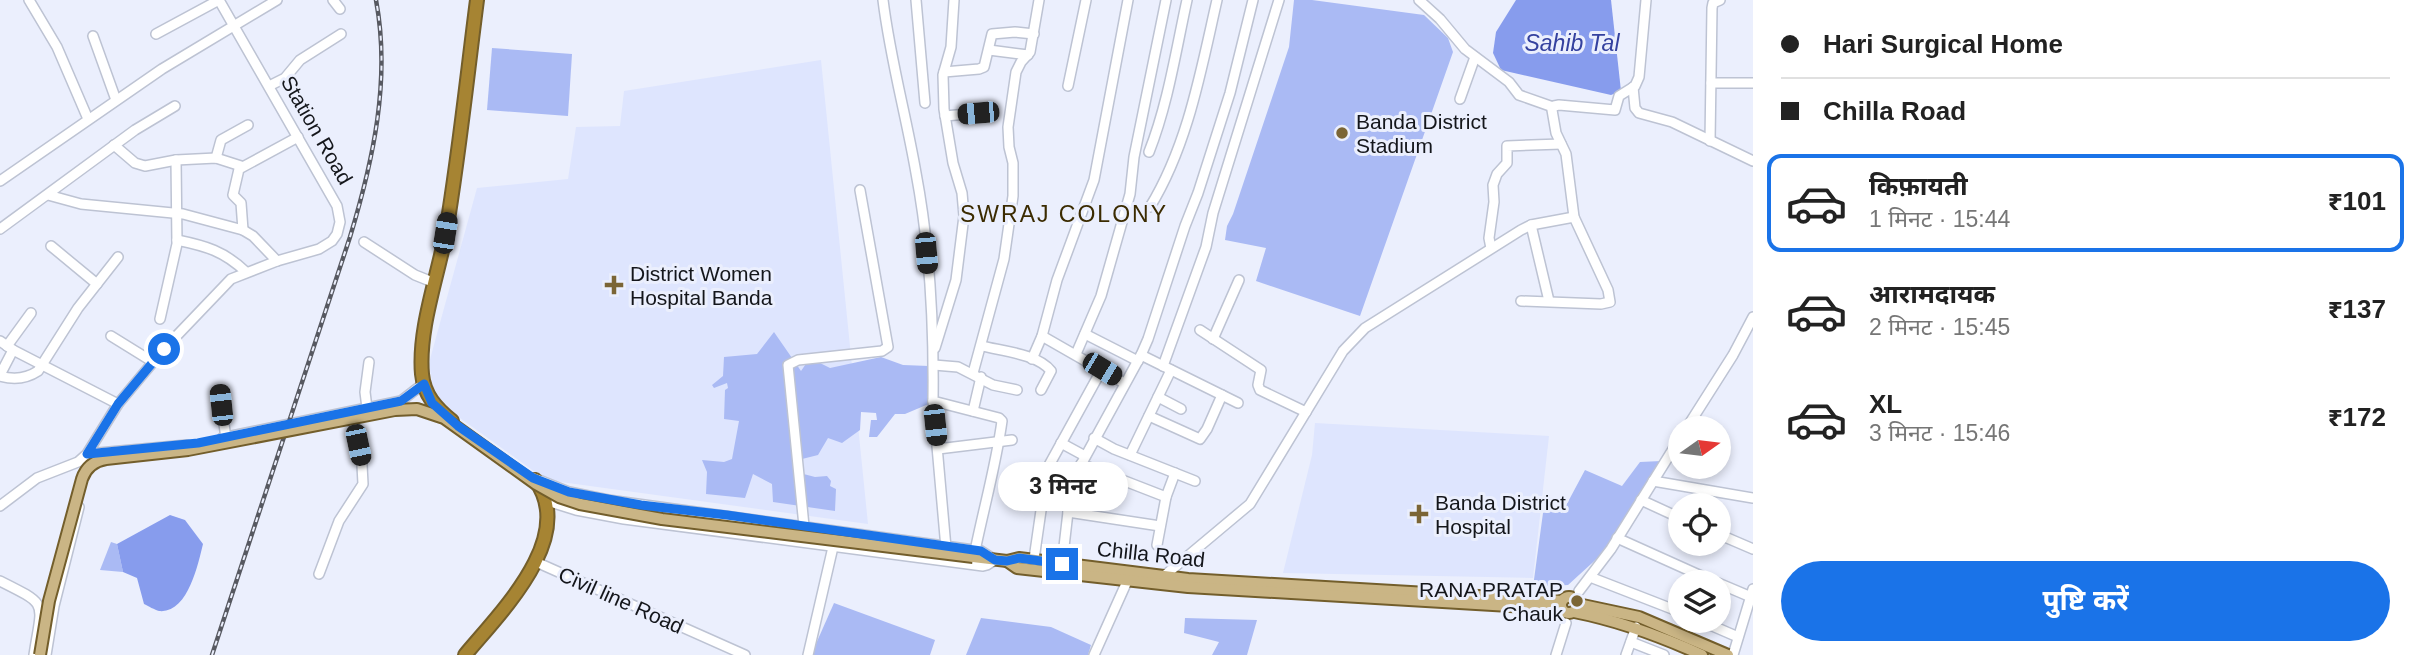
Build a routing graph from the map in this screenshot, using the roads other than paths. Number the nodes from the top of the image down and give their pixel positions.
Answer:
1 (29, 0) edge
2 (219, 0) edge
3 (277, 0) edge
4 (333, 0) edge
5 (477, 0) edge
6 (883, 0) edge
7 (916, 0) edge
8 (954, 0) edge
9 (1038, 0) edge
10 (1086, 0) edge
11 (1128, 0) edge
12 (1166, 0) edge
13 (1187, 0) edge
14 (1217, 0) edge
15 (1253, 0) edge
16 (1279, 0) edge
17 (1419, 0) edge
18 (1646, 0) edge
19 (1720, 0) edge
20 (340, 9) dead end
21 (234, 26) junction
22 (156, 34) dead end
23 (341, 34) dead end
24 (1034, 34) junction
25 (93, 36) dead end
26 (989, 50) junction
27 (1028, 55) junction
28 (1475, 57) junction
29 (944, 72) junction
30 (1711, 83) junction
31 (1753, 83) edge
32 (269, 86) junction
33 (1068, 86) dead end
34 (1633, 87) junction
35 (1460, 99) dead end
36 (116, 100) junction
37 (925, 103) dead end
38 (175, 106) dead end
39 (1553, 107) junction
40 (978, 113) dead end
41 (944, 116) junction
42 (88, 119) junction
43 (248, 125) dead end
44 (298, 137) junction
45 (1710, 141) junction
46 (1561, 144) junction
47 (114, 145) junction
48 (1149, 152) dead end
49 (216, 158) junction
50 (176, 160) junction
51 (1753, 161) edge
52 (241, 166) junction
53 (0, 181) edge
54 (860, 190) dead end
55 (48, 195) junction
56 (1150, 207) dead end
57 (176, 214) junction
58 (1574, 217) junction
59 (1531, 225) junction
60 (0, 229) edge
61 (243, 230) junction
62 (177, 240) junction
63 (364, 242) dead end
64 (51, 246) dead end
65 (1491, 248) junction
66 (118, 257) dead end
67 (277, 261) junction
68 (246, 272) junction
69 (1239, 280) dead end
70 (435, 283) junction
71 (97, 284) junction
72 (1521, 301) dead end
73 (1549, 301) junction
74 (31, 313) dead end
75 (1753, 317) edge
76 (160, 319) dead end
77 (1200, 330) dead end
78 (1085, 334) junction
79 (111, 336) dead end
80 (1042, 336) junction
81 (1213, 339) junction
82 (982, 345) junction
83 (7, 346) edge
84 (934, 350) junction
85 (1076, 354) junction
86 (1140, 358) junction
87 (1032, 359) junction
88 (153, 362) junction
89 (369, 362) dead end
90 (42, 365) junction
91 (933, 365) junction
92 (1167, 368) junction
93 (1102, 369) junction
94 (977, 375) junction
95 (0, 376) edge
96 (1124, 383) junction
97 (424, 384) junction
98 (219, 390) dead end
99 (1017, 390) dead end
100 (1041, 390) dead end
101 (1222, 395) junction
102 (1158, 397) junction
103 (933, 401) junction
104 (1238, 403) dead end
105 (118, 404) junction
106 (366, 408) junction
107 (1181, 409) dead end
108 (351, 411) junction
109 (973, 411) junction
110 (1306, 412) junction
111 (1149, 416) junction
112 (1694, 416) edge
113 (226, 438) junction
114 (1094, 438) junction
115 (1012, 440) dead end
116 (999, 441) junction
117 (254, 443) dead end
118 (1061, 443) junction
119 (938, 449) junction
120 (87, 454) junction
121 (1130, 455) junction
122 (1668, 457) edge
123 (1083, 460) junction
124 (1175, 474) junction
125 (534, 481) junction
126 (1195, 481) dead end
127 (1653, 481) junction
128 (1166, 497) junction
129 (1753, 498) edge
130 (544, 500) junction
131 (1641, 500) junction
132 (0, 506) edge
133 (1068, 512) junction
134 (1668, 512) edge
135 (804, 526) junction
136 (1160, 526) junction
137 (1617, 538) junction
138 (1731, 540) edge
139 (1157, 545) dead end
140 (833, 547) junction
141 (946, 548) junction
142 (1753, 549) edge
143 (974, 554) junction
144 (1034, 559) junction
145 (1001, 561) junction
146 (536, 562) junction
147 (1062, 564) junction
148 (1689, 570) edge
149 (319, 574) dead end
150 (1129, 576) junction
151 (1164, 576) junction
152 (1590, 577) junction
153 (0, 581) edge
154 (1731, 587) edge
155 (1752, 593) edge
156 (1398, 595) junction
157 (1570, 606) junction
158 (1668, 607) edge
159 (1636, 627) junction
160 (1728, 633) edge
161 (1738, 637) junction
162 (1631, 642) junction
163 (34, 655) edge
164 (40, 655) edge
165 (46, 655) edge
166 (465, 655) edge
167 (745, 655) edge
168 (808, 655) edge
169 (1094, 655) edge
170 (1556, 655) edge
171 (1626, 655) edge
172 (1664, 655) edge
173 (1702, 655) edge
174 (1731, 655) edge

1 - 42 street
2 - 21 street, Station Road
2 - 22 street
3 - 21 street
4 - 20 street
5 - 70 highway
6 - 84 street
7 - 37 street
8 - 29 street
9 - 24 street
10 - 33 street
11 - 80 street
12 - 78 street
13 - 48 street
14 - 56 street
15 - 86 street
16 - 92 street
17 - 28 street
18 - 34 street
19 - 30 street
21 - 32 street, Station Road
21 - 36 street
23 - 32 street
24 - 26 street
24 - 27 street
25 - 36 street
26 - 27 street
26 - 29 street
27 - 82 street
28 - 35 street
28 - 39 street
29 - 41 street
30 - 31 street
30 - 45 street
32 - 44 street, Station Road
34 - 39 street
34 - 45 street
36 - 42 street
38 - 47 street
39 - 46 street
40 - 41 street
41 - 84 street
42 - 53 street
43 - 49 street
44 - 52 street
44 - 67 street, Station Road
45 - 51 street
46 - 58 street
46 - 65 street
47 - 50 street
47 - 55 street
49 - 50 street
49 - 52 street
50 - 57 street
52 - 61 street
54 - 135 street
55 - 57 street
55 - 60 street
57 - 61 street
57 - 62 street
58 - 59 street
58 - 73 street
59 - 65 street
59 - 73 street
61 - 67 street
62 - 68 street
62 - 76 street
63 - 70 street
64 - 71 street
65 - 110 street
66 - 71 street
67 - 68 street, Station Road
68 - 88 street, Station Road
69 - 81 street
70 - 97 highway
71 - 90 street
72 - 73 street
74 - 83 street
75 - 112 street
77 - 81 street
78 - 85 street
78 - 86 street
79 - 88 street
80 - 85 street
80 - 87 street
81 - 110 street
82 - 87 street
82 - 94 street
83 - 90 street
83 - 95 street
84 - 91 street
85 - 93 street
86 - 92 street
86 - 96 street
87 - 100 street
88 - 105 street, Station Road
89 - 106 street
90 - 95 street
90 - 105 street
91 - 94 street
91 - 103 street
92 - 101 street
92 - 102 street
93 - 96 street
93 - 118 street
94 - 99 street
94 - 109 street
96 - 114 street
97 - 106 street
97 - 125 highway
98 - 113 street
101 - 104 street
101 - 111 street
102 - 107 street
102 - 111 street
103 - 109 street
103 - 119 street
105 - 120 street, Station Road
106 - 108 street
108 - 113 street
108 - 149 street
109 - 116 street
110 - 151 street
111 - 121 street
113 - 120 street
114 - 121 street
114 - 123 street
115 - 116 street
116 - 119 street
116 - 143 street
117 - 165 street
118 - 123 street
118 - 144 street
119 - 141 street
120 - 132 street
121 - 124 street
122 - 127 street
123 - 128 street
123 - 133 street
124 - 126 street
124 - 128 street
125 - 130 highway
125 - 135 street
125 - 143 main road, Chilla Road, bridge
125 - 164 main road, bridge
127 - 129 street
127 - 131 street
128 - 136 street
130 - 140 street
130 - 146 highway
131 - 134 street
131 - 137 street
133 - 136 street
133 - 147 street
135 - 141 street
136 - 139 street
137 - 148 street
137 - 152 street
138 - 142 street
140 - 145 street
140 - 168 street
141 - 143 street
143 - 145 main road, Chilla Road
144 - 145 main road, Chilla Road
144 - 147 main road, Chilla Road
145 - 150 main road
146 - 166 highway
146 - 167 street, Civil line Road
147 - 150 main road, Chilla Road
150 - 151 main road, Chilla Road
150 - 156 main road
150 - 169 street
151 - 156 main road, Chilla Road
152 - 157 street
152 - 158 street
153 - 163 street
154 - 155 street
155 - 161 street
156 - 157 main road
157 - 159 main road
157 - 170 street
157 - 174 main road
159 - 162 street
159 - 173 main road
160 - 161 street
161 - 174 street
162 - 171 street
162 - 172 street

